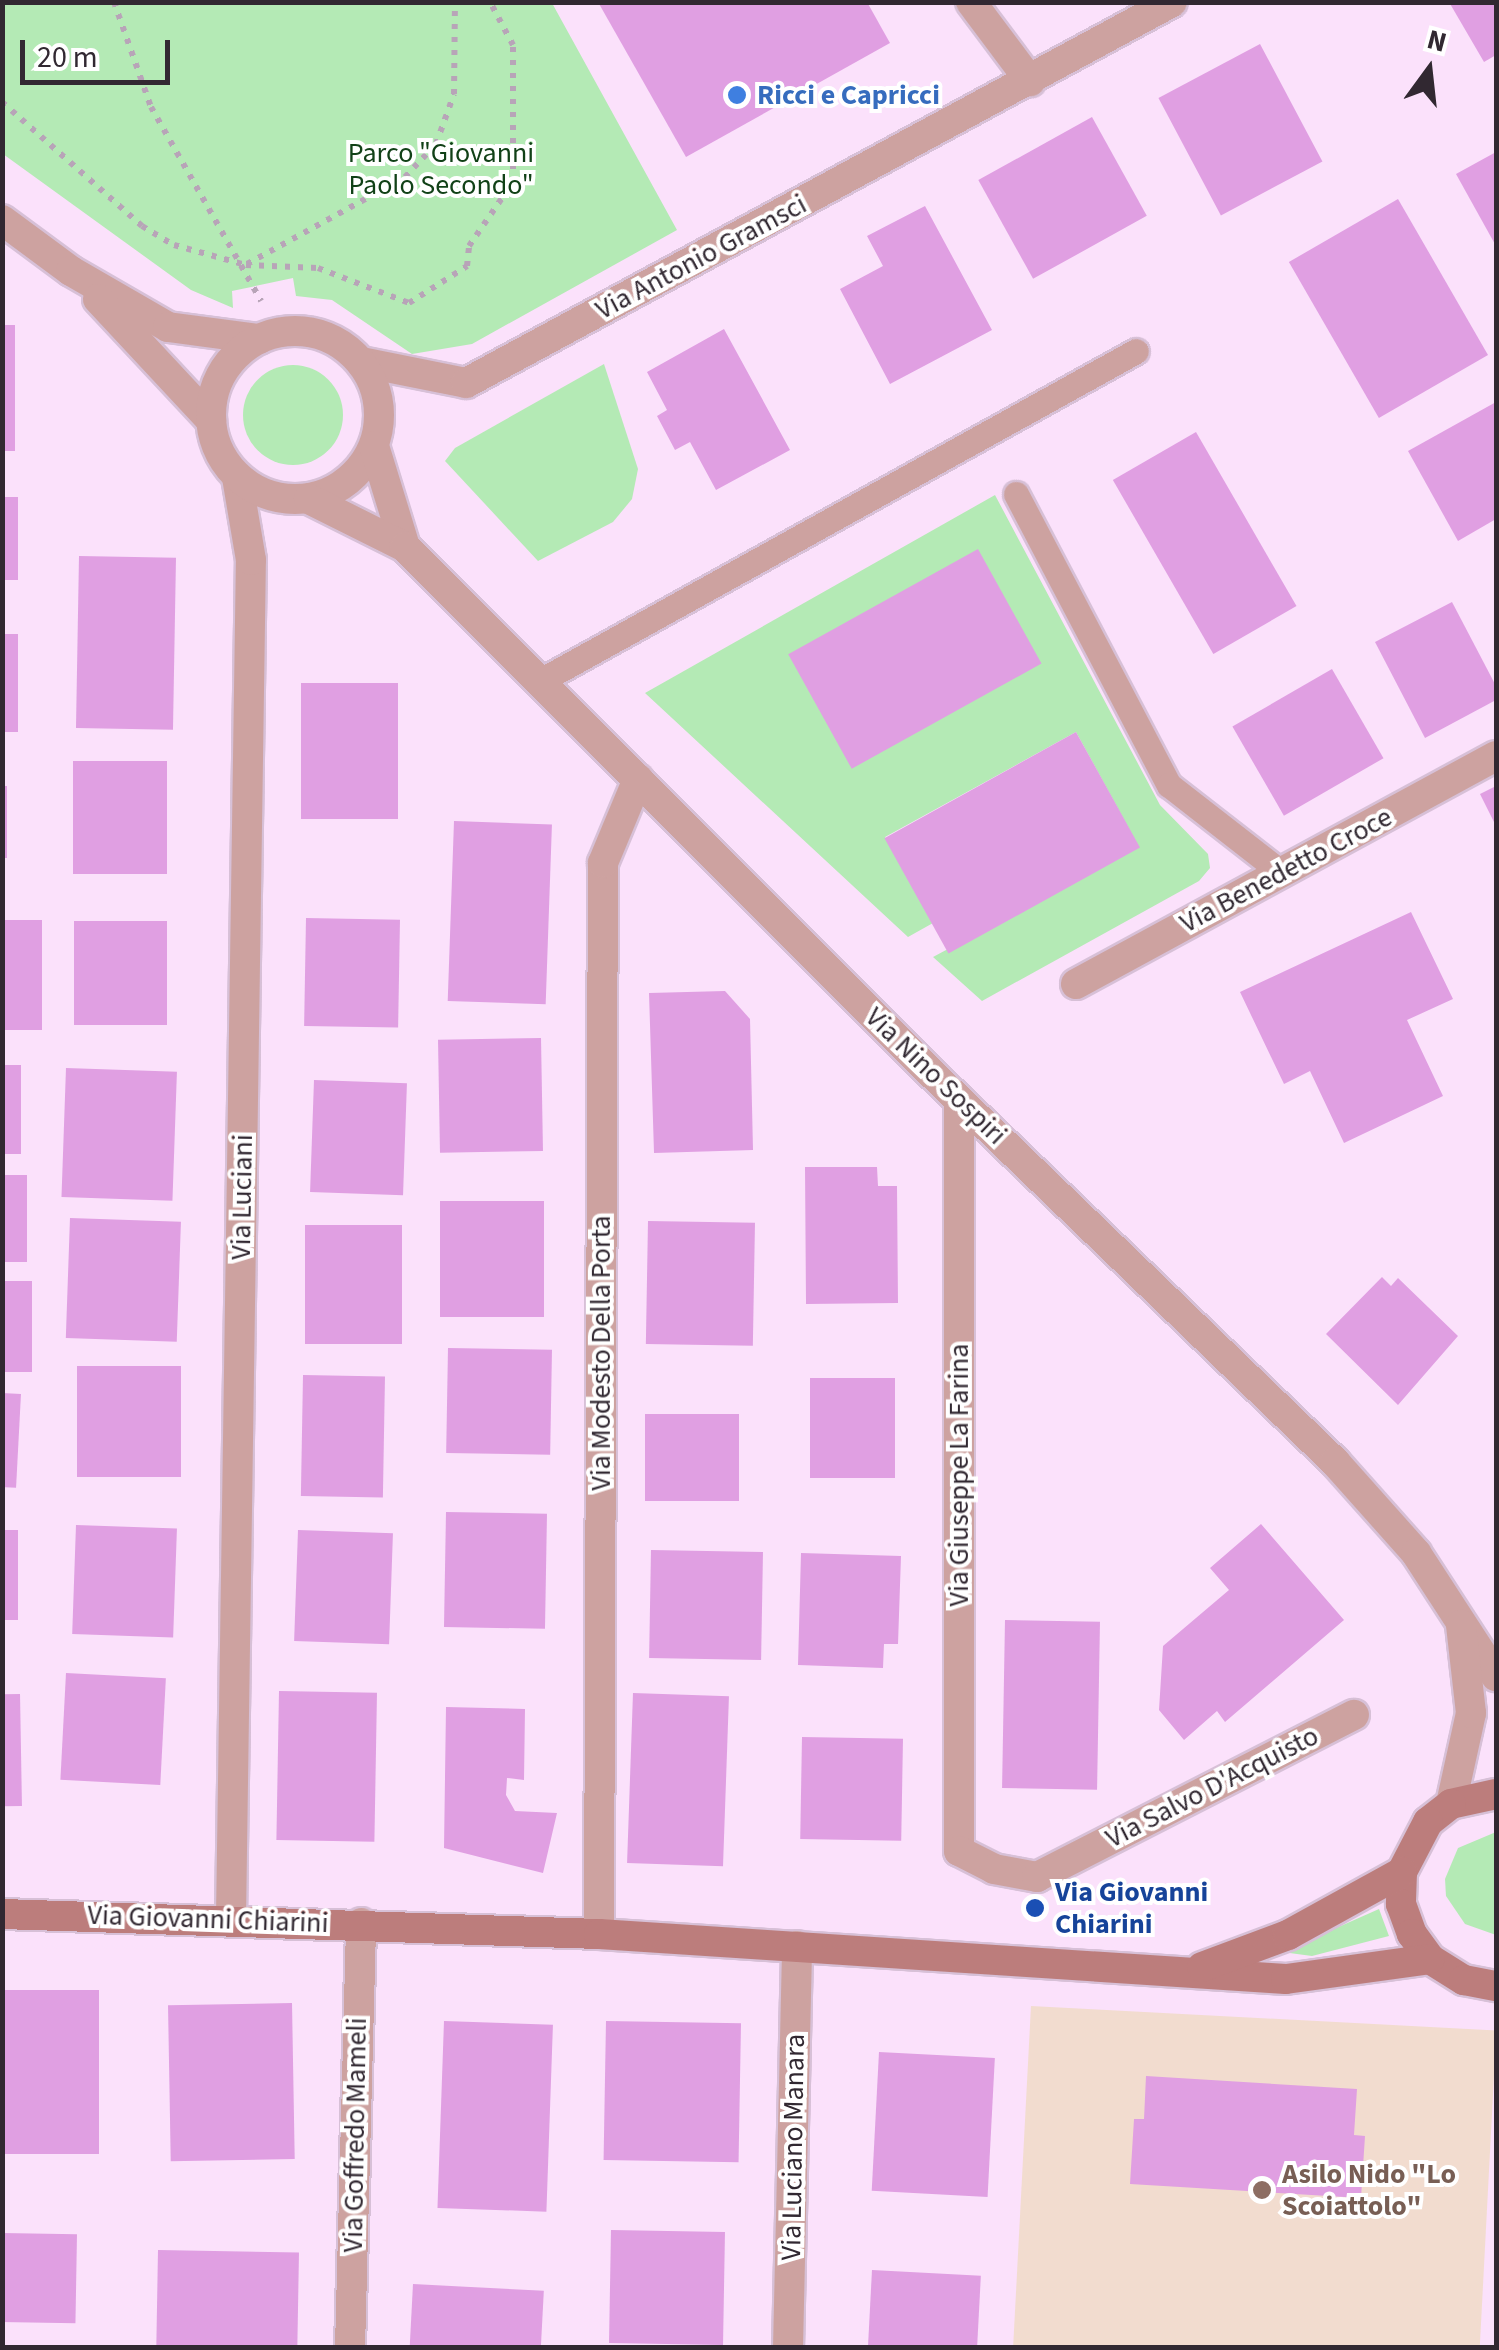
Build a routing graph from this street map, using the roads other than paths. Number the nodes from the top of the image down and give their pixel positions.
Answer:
1 (971, 2) edge
2 (1172, 2) edge
3 (1030, 81) junction
4 (2, 220) edge
5 (71, 272) junction
6 (262, 325) junction
7 (1136, 351) dead end
8 (361, 362) junction
9 (211, 420) junction
10 (374, 446) junction
11 (237, 477) junction
12 (1016, 494) dead end
13 (309, 499) junction
14 (405, 547) junction
15 (540, 681) junction
16 (1496, 756) edge
17 (638, 778) junction
18 (1282, 873) junction
19 (1076, 984) dead end
20 (959, 1100) junction
21 (1460, 1612) junction
22 (1496, 1676) edge
23 (1354, 1715) dead end
24 (1496, 1794) edge
25 (1451, 1804) junction
26 (959, 1852) joint
27 (1402, 1872) junction
28 (2, 1914) edge
29 (231, 1918) junction
30 (361, 1924) junction
31 (599, 1934) junction
32 (798, 1946) junction
33 (1430, 1959) junction
34 (1192, 1970) junction
35 (1496, 1986) edge
36 (350, 2348) edge
37 (788, 2348) edge

1 - 3 street
2 - 3 street, Via Antonio Gramsci
3 - 8 street, Via Antonio Gramsci
4 - 5 street
5 - 6 street
5 - 9 street
6 - 8 street
6 - 9 street
7 - 15 lane
8 - 10 street
9 - 11 street
10 - 13 street
10 - 14 street, Via Nino Sospiri
11 - 13 street
11 - 29 street, Via Luciani
12 - 18 lane
13 - 14 street, Via Nino Sospiri
14 - 15 street, Via Nino Sospiri
15 - 17 street, Via Nino Sospiri
16 - 18 street, Via Benedetto Croce
17 - 20 street, Via Nino Sospiri
17 - 31 street, Via Modesto Della Porta
18 - 19 street, Via Benedetto Croce
20 - 21 street, Via Nino Sospiri
20 - 26 street, Via Giuseppe La Farina
21 - 22 street, Via Nino Sospiri
21 - 25 street
23 - 26 street, Via Salvo D'Acquisto
24 - 25 main road
25 - 27 main road
27 - 33 main road
27 - 34 main road, Via Giovanni Chiarini
28 - 29 main road, Via Giovanni Chiarini
29 - 30 main road, Via Giovanni Chiarini
30 - 31 main road, Via Giovanni Chiarini
30 - 36 street, Via Goffredo Mameli
31 - 32 main road, Via Giovanni Chiarini
32 - 34 main road, Via Giovanni Chiarini
32 - 37 street, Via Luciano Manara
33 - 34 main road, Via Giovanni Chiarini
33 - 35 main road

